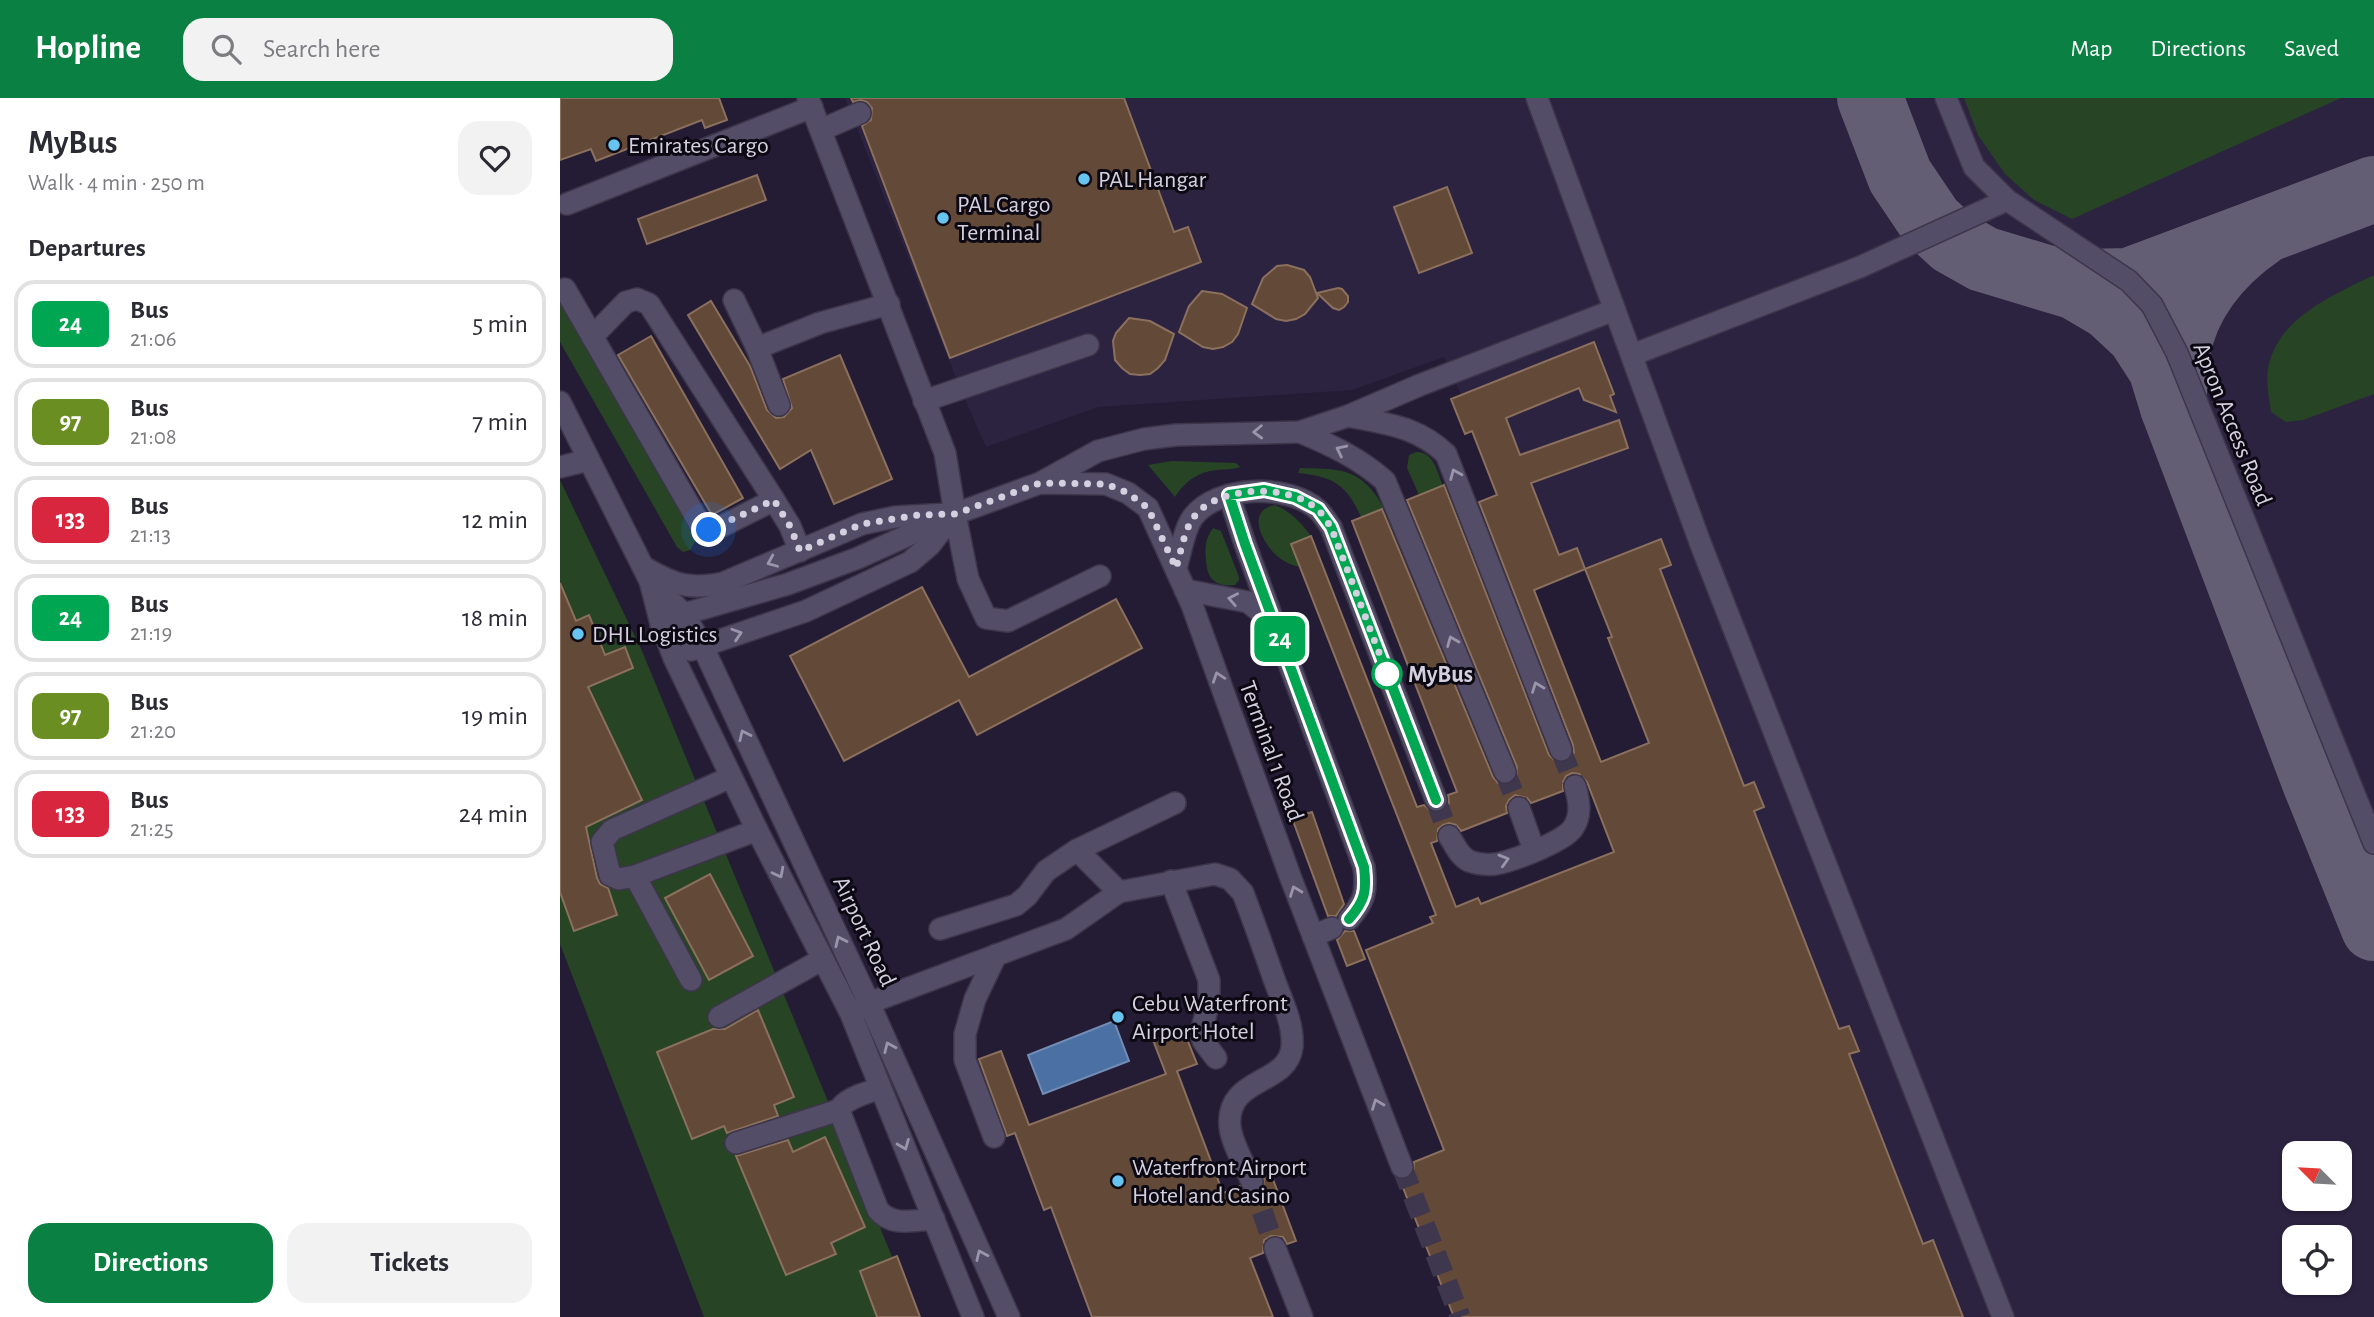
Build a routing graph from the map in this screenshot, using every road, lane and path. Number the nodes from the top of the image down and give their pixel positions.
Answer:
1 (1537, 98) edge
2 (1945, 98) edge
3 (810, 102) edge
4 (860, 113) dead end
5 (821, 131) junction
6 (2007, 200) junction
7 (568, 204) dead end
8 (565, 289) dead end
9 (734, 300) dead end
10 (889, 304) junction
11 (1614, 310) junction
12 (592, 337) junction
13 (1088, 345) dead end
14 (757, 348) junction
15 (1632, 355) junction
16 (924, 401) junction
17 (560, 402) edge
18 (779, 405) dead end
19 (1348, 416) junction
20 (1300, 432) junction
21 (589, 460) junction
22 (560, 467) edge
23 (1040, 483) junction
24 (1229, 495) junction
25 (774, 500) junction
26 (955, 514) junction
27 (800, 551) junction
28 (1176, 568) junction
29 (646, 573) junction
30 (1100, 576) dead end
31 (1185, 590) junction
32 (684, 614) junction
33 (1273, 622) junction
34 (661, 624) junction
35 (702, 645) junction
36 (674, 658) junction
37 (1561, 750) tunnel mouth
38 (1505, 772) tunnel mouth
39 (731, 777) junction
40 (1575, 786) tunnel mouth
41 (1436, 800) tunnel mouth
42 (1175, 803) dead end
43 (1519, 808) tunnel mouth
44 (757, 830) junction
45 (1450, 836) tunnel mouth
46 (2374, 843) edge
47 (1077, 850) junction
48 (1534, 850) junction
49 (635, 876) junction
50 (1171, 881) junction
51 (1119, 892) junction
52 (1331, 928) junction
53 (940, 929) dead end
54 (996, 955) junction
55 (823, 959) junction
56 (691, 980) dead end
57 (860, 1008) junction
58 (719, 1017) dead end
59 (1216, 1058) dead end
60 (880, 1088) junction
61 (839, 1110) junction
62 (994, 1137) dead end
63 (736, 1143) dead end
64 (1402, 1167) tunnel mouth
65 (1252, 1182) tunnel mouth
66 (934, 1219) junction
67 (1275, 1248) tunnel mouth
68 (973, 1317) edge
69 (1009, 1317) edge
70 (1302, 1317) edge
71 (2003, 1317) edge

1 - 11 street
2 - 6 street, Apron Access Road
3 - 5 street
3 - 7 street
4 - 5 street
5 - 10 street
6 - 15 street
6 - 46 street, Apron Access Road
8 - 12 street
9 - 14 street
10 - 14 street
10 - 16 street
11 - 15 street
11 - 19 street
12 - 25 street
12 - 25 street
13 - 16 street
14 - 18 street
15 - 71 street
16 - 26 street
17 - 21 street, Airport Road
19 - 20 street
37 -> 19 street
20 -> 23 street
38 -> 20 street
21 - 22 street
21 - 29 street, Airport Road
23 - 26 street, Terminal 1 Road
23 - 28 street, Terminal 1 Road
24 - 28 street
24 - 33 street
24 - 41 street
25 - 27 street
26 - 27 street, Terminal 1 Road
26 - 30 street
26 - 32 street, Terminal 1 Road
35 -> 26 street
27 -> 29 street, Terminal 1 Road
28 - 31 street, Terminal 1 Road
29 - 32 street, Airport Road
29 - 34 street, Airport Road
33 -> 31 street
52 -> 31 street, Terminal 1 Road
32 - 34 street, Terminal 1 Road
32 - 35 street, Airport Road
33 - 52 street
34 - 36 street, Airport Road
35 - 36 street
57 -> 35 street, Airport Road
36 - 39 street, Airport Road
39 - 44 street, Airport Road
39 - 49 street
40 - 48 street
42 - 47 street
43 - 48 street
44 - 49 street
44 -> 55 street, Airport Road
45 -> 48 street
47 - 51 street
47 - 53 street
49 - 56 street
50 - 51 street
50 - 59 street
50 - 65 street
51 - 54 street
64 -> 52 street, Terminal 1 Road
54 - 57 street
54 - 62 street
55 - 57 street, Airport Road
55 - 58 street
57 - 60 street, Airport Road
69 -> 57 street, Airport Road
60 - 61 street
60 -> 66 street, Airport Road
61 - 63 street
61 - 66 street
66 - 68 street, Airport Road
67 - 70 street

